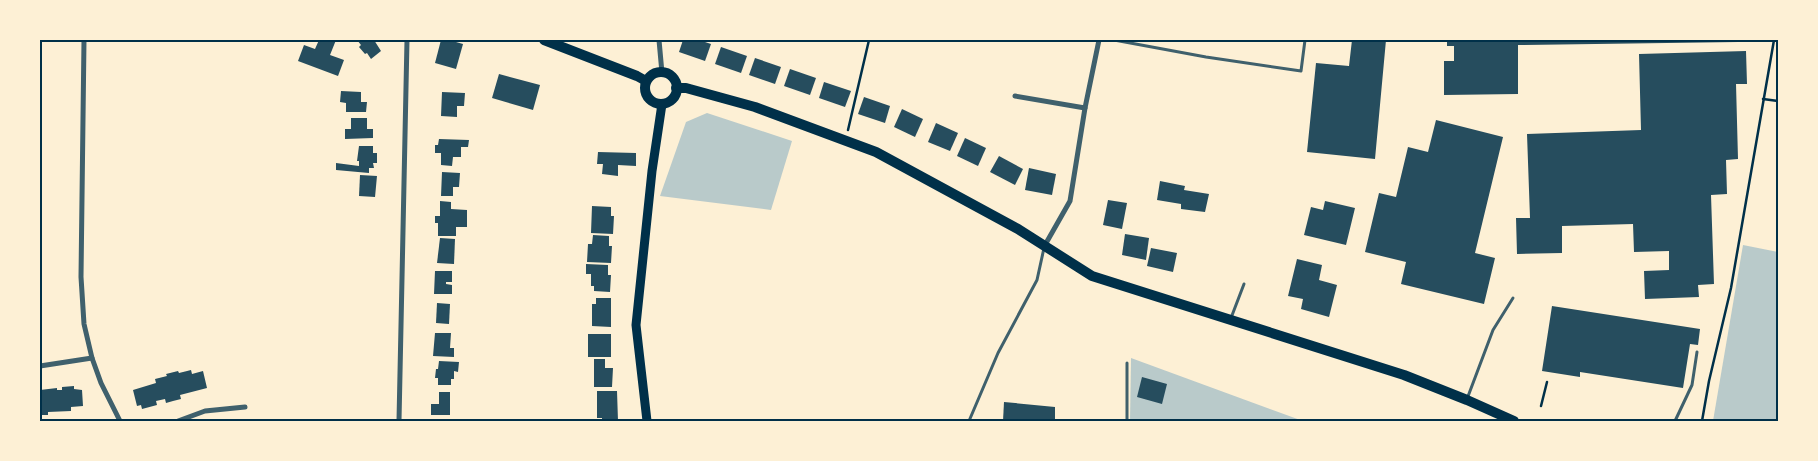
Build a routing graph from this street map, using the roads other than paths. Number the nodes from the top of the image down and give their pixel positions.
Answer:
1 (84, 40) edge
2 (407, 40) edge
3 (544, 40) edge
4 (659, 40) edge
5 (1100, 40) edge
6 (1114, 40) edge
7 (1305, 40) edge
8 (662, 73) junction
9 (646, 81) junction
10 (676, 88) junction
11 (1015, 96) dead end
12 (662, 104) junction
13 (1085, 108) junction
14 (1045, 245) junction
15 (1244, 284) dead end
16 (1513, 298) dead end
17 (1230, 321) junction
18 (1697, 352) dead end
19 (92, 358) junction
20 (1127, 363) dead end
21 (40, 366) edge
22 (1467, 400) junction
23 (245, 407) dead end
24 (120, 421) edge
25 (178, 421) edge
26 (399, 421) edge
27 (647, 421) edge
28 (970, 421) edge
29 (1127, 421) edge
30 (1514, 421) edge
31 (1675, 421) edge

1 - 19 street
2 - 26 street
3 - 9 main road
4 - 8 street
5 - 13 street
6 - 7 lane
8 - 9 main road
8 - 10 main road
9 - 12 main road
10 - 12 main road
10 - 14 main road
11 - 13 street
12 - 27 main road
13 - 14 street
14 - 17 main road
14 - 28 lane
15 - 17 lane
16 - 22 lane
17 - 22 main road
18 - 31 lane
19 - 21 street
19 - 24 street
20 - 29 lane
22 - 30 main road
23 - 25 street

